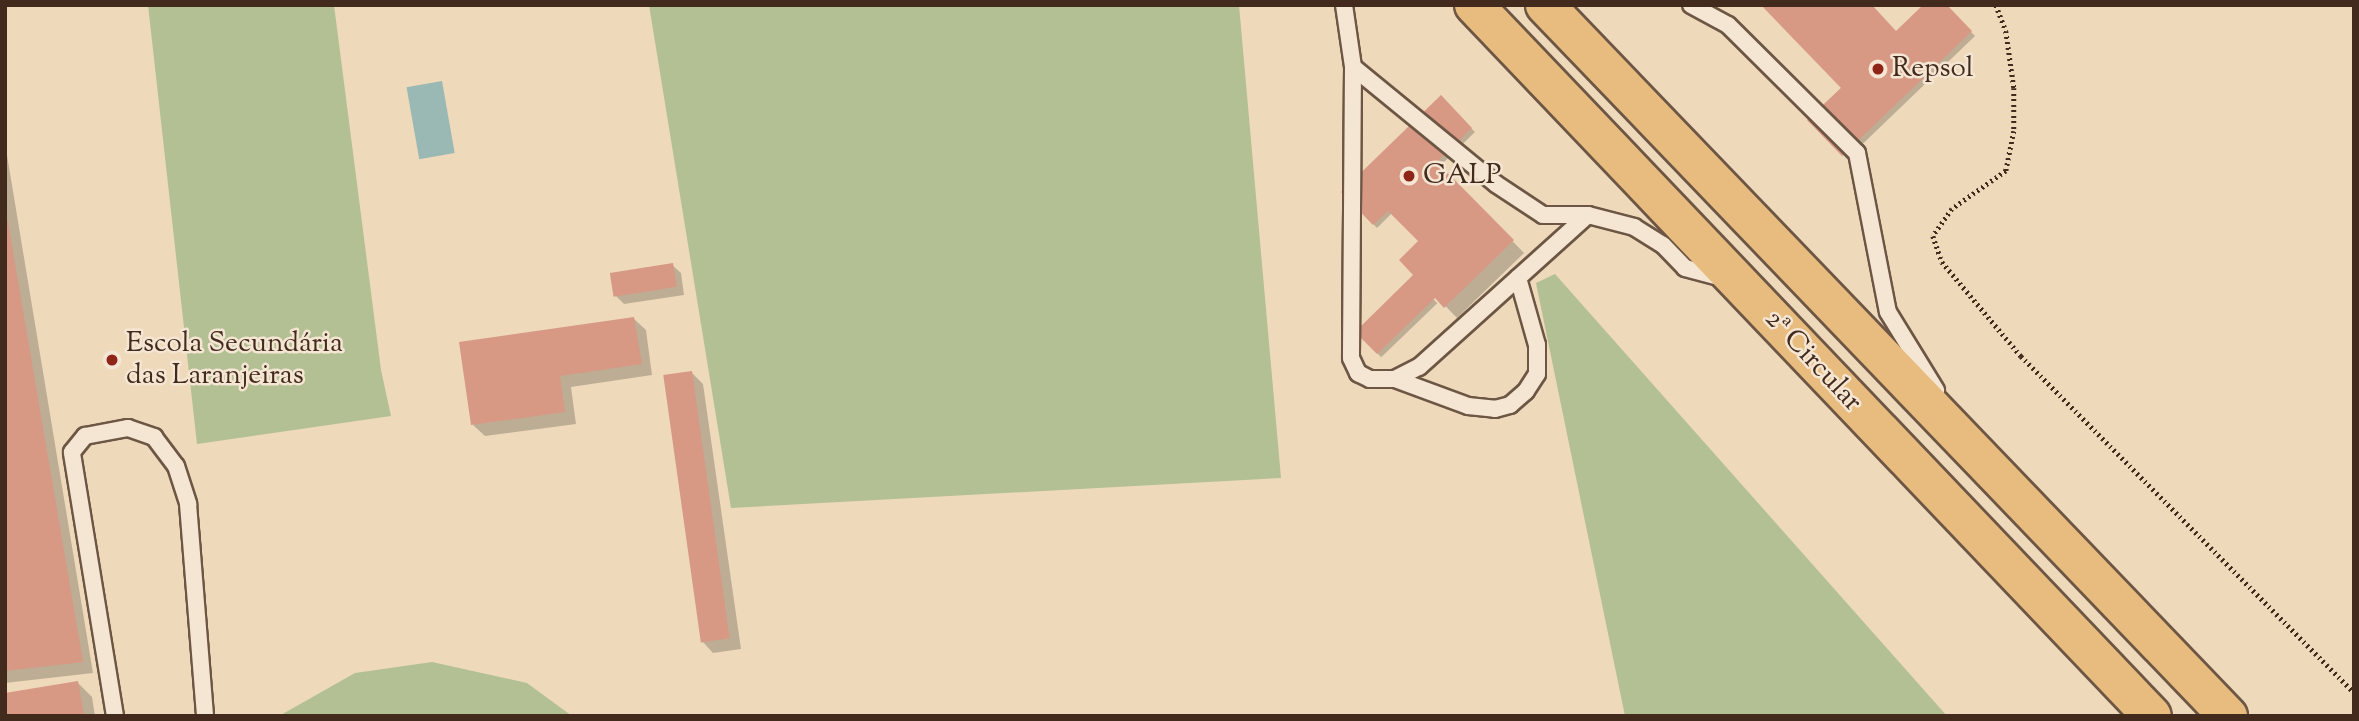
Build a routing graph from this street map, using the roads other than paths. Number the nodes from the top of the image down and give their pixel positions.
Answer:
1 (1344, 5) edge
2 (1474, 5) edge
3 (1545, 5) edge
4 (1701, 8) edge
5 (1353, 66) junction
6 (1588, 215) junction
7 (1518, 278) junction
8 (1739, 283) junction
9 (1395, 379) junction
10 (1977, 454) junction
11 (116, 716) edge
12 (205, 716) edge
13 (2152, 716) edge
14 (2228, 716) edge

1 - 5 lane
2 - 8 highway, 2ª Circular
3 - 10 highway, 2ª Circular
4 - 10 lane
5 - 6 lane
5 - 9 lane
6 - 7 lane
6 - 8 lane
7 - 9 lane
7 - 9 lane
8 - 13 highway, 2ª Circular
10 - 14 highway, 2ª Circular
11 - 12 lane

